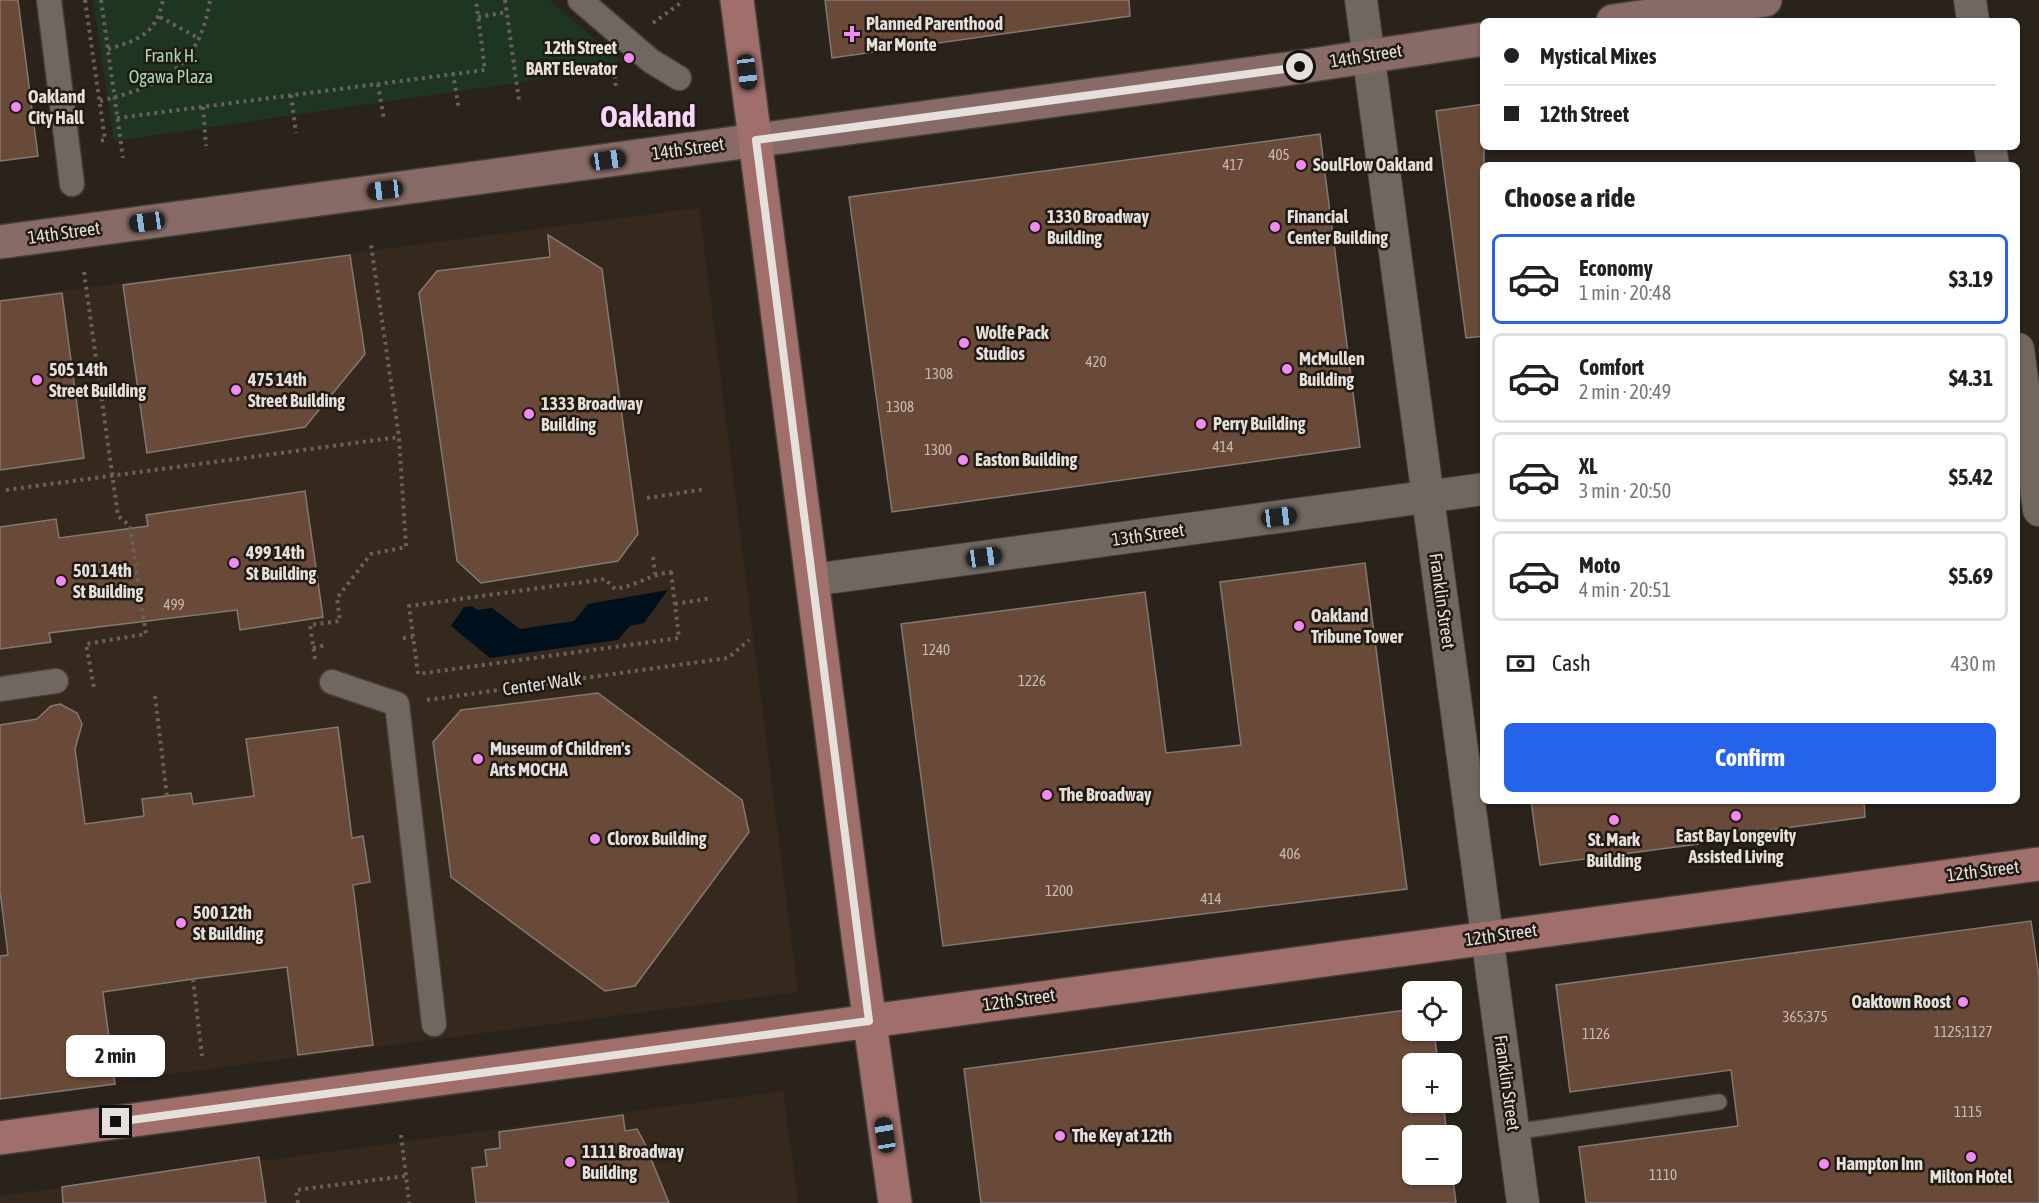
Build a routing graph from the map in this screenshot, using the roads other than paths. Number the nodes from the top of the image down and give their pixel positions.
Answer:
1 (49, 0) edge
2 (580, 0) edge
3 (737, 0) edge
4 (1361, 0) edge
5 (1765, 0) edge
6 (1970, 0) edge
7 (1635, 18) edge
8 (1973, 18) edge
9 (1480, 40) edge
10 (1368, 57) junction
11 (679, 78) dead end
12 (756, 140) junction
13 (72, 184) dead end
14 (0, 242) edge
15 (2020, 362) edge
16 (2028, 416) edge
17 (1480, 490) edge
18 (1428, 497) junction
19 (2039, 510) edge
20 (812, 580) junction
21 (324, 676) road end
22 (56, 681) dead end
23 (0, 689) edge
24 (2039, 864) edge
25 (1487, 937) junction
26 (869, 1021) junction
27 (434, 1024) dead end
28 (1719, 1102) dead end
29 (1514, 1132) junction
30 (0, 1138) edge
31 (896, 1203) edge
32 (1523, 1203) edge

1 - 13 street
2 - 11 street
3 - 12 main road
4 - 10 street, Franklin Street
5 - 7 main road
6 - 8 street
9 - 10 main road, 14th Street
10 - 12 main road, 14th Street
10 - 18 street, Franklin Street
12 - 14 main road, 14th Street
12 - 20 main road
15 - 16 street
16 - 19 street
17 - 18 street, 13th Street
18 - 20 street, 13th Street
18 - 25 street, Franklin Street
20 - 26 main road
21 - 27 street
22 - 23 street
24 - 25 main road, 12th Street
25 - 26 main road, 12th Street
25 - 29 street, Franklin Street
26 - 30 main road, 12th Street
26 - 31 main road
28 - 29 lane
29 - 32 street, Franklin Street

